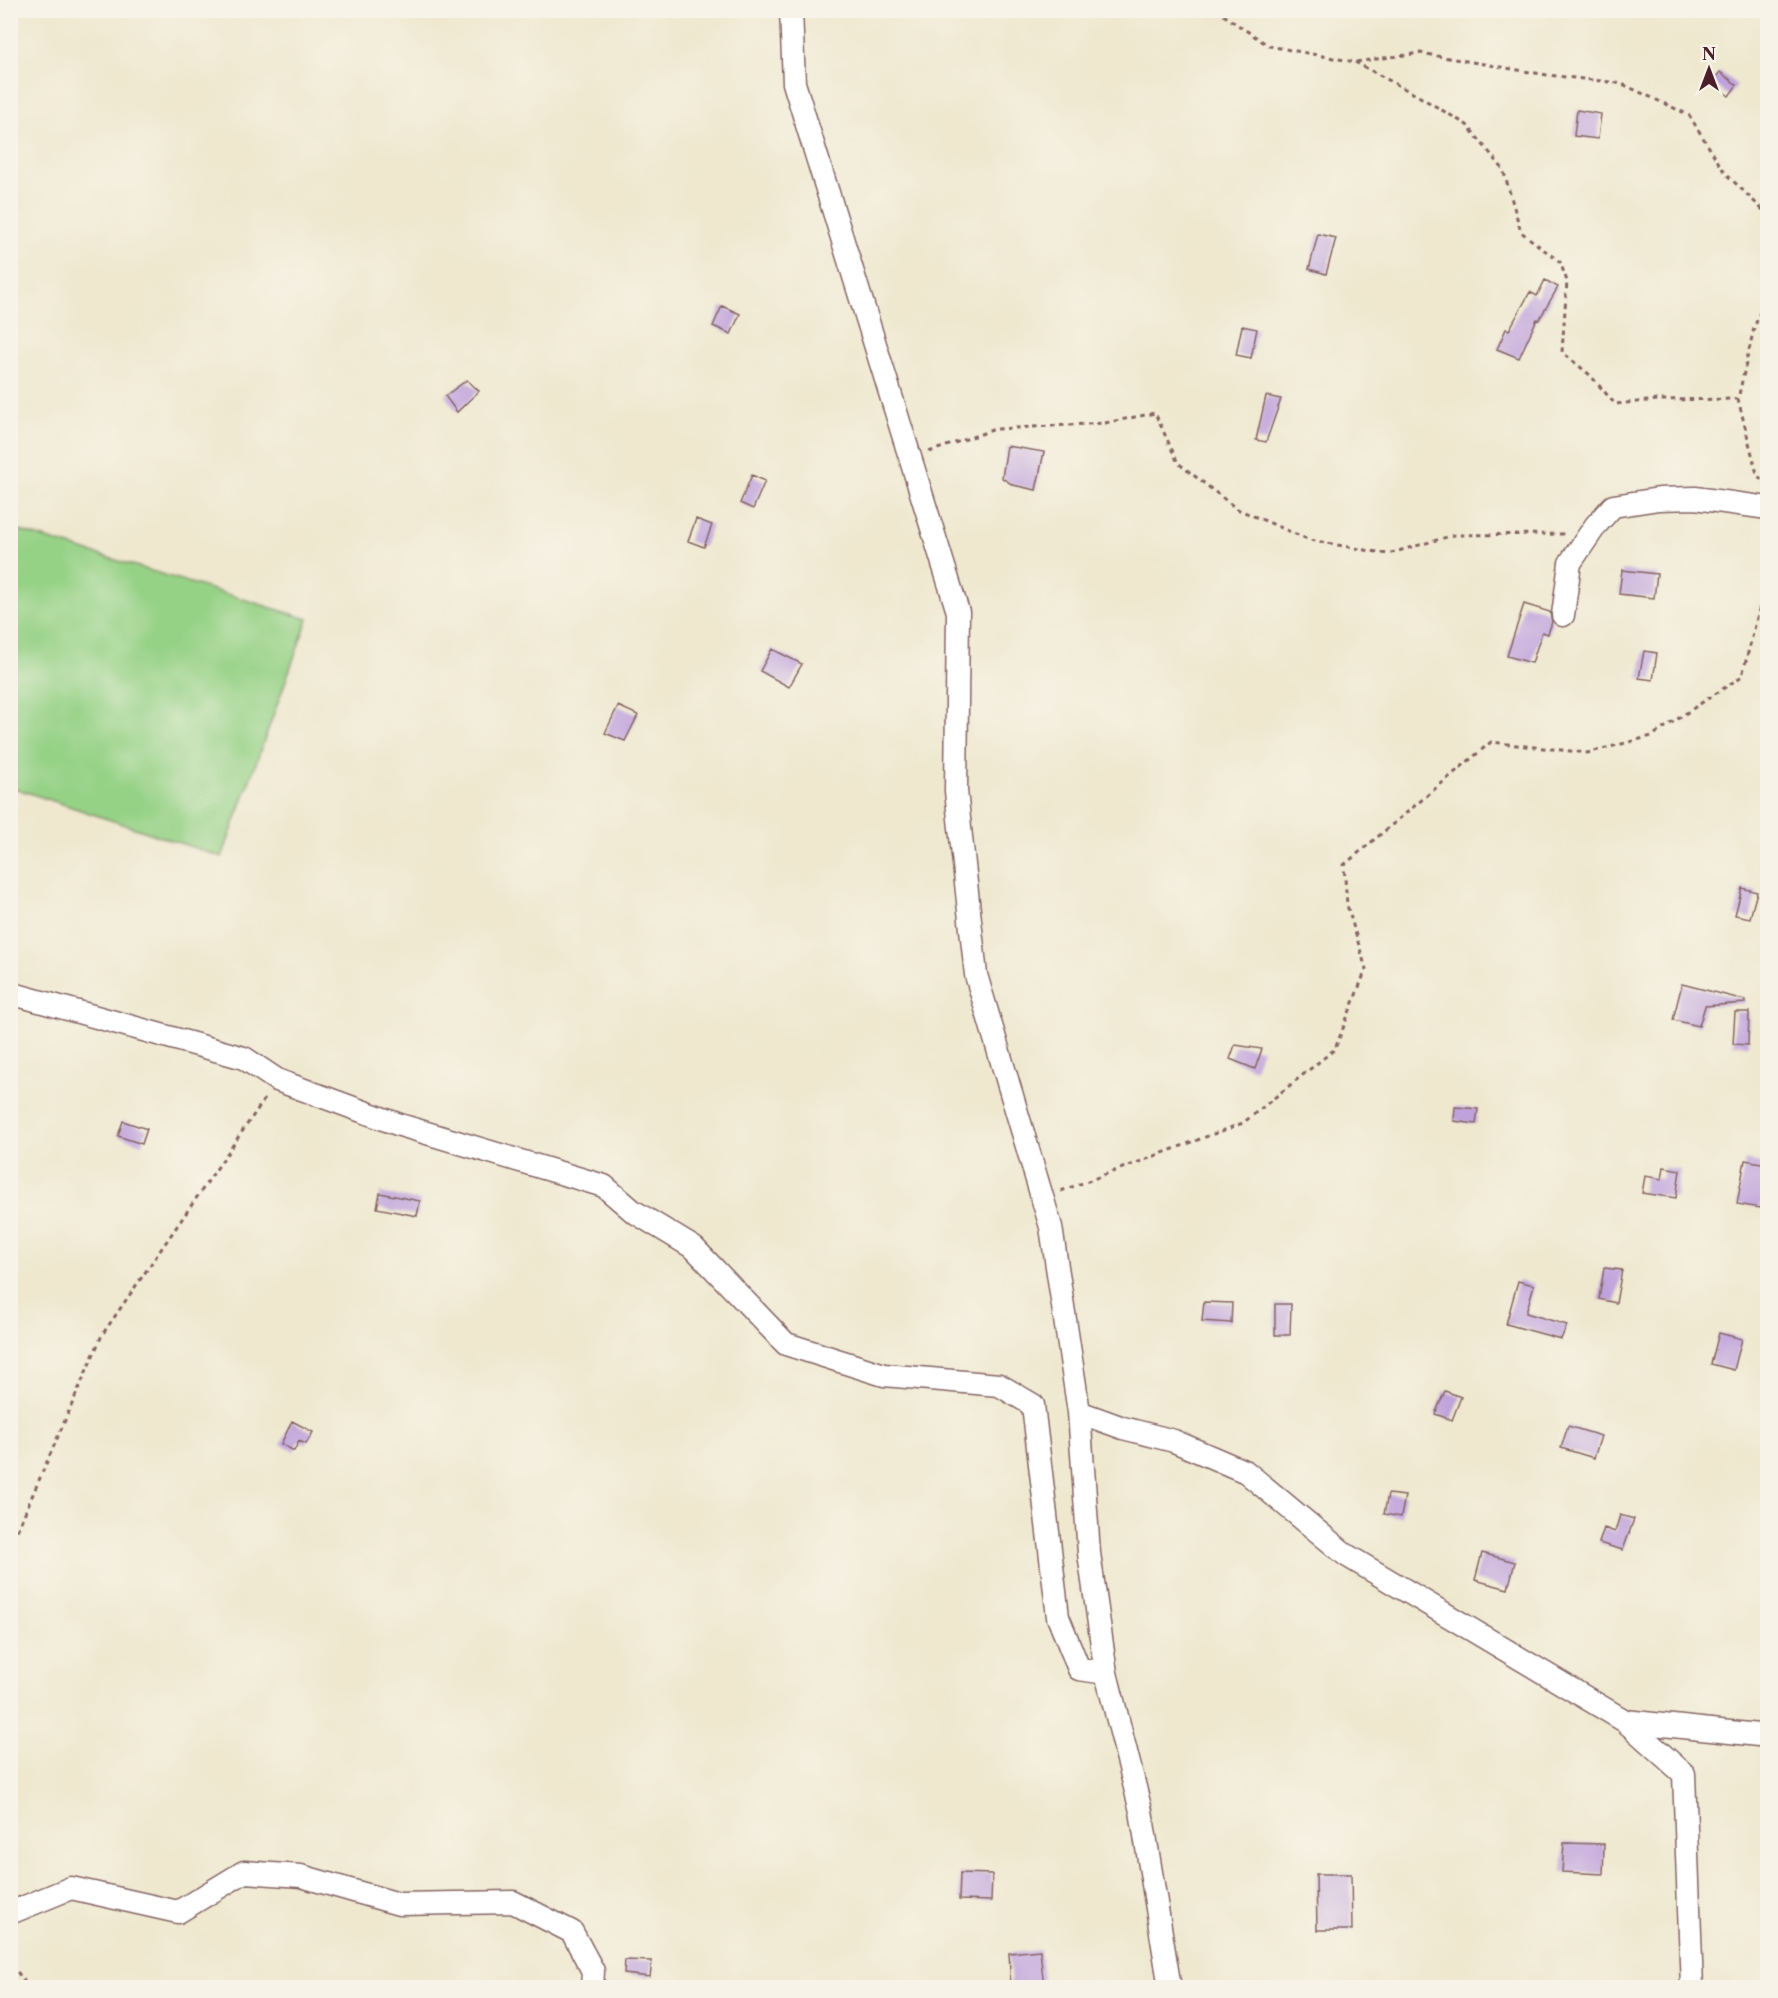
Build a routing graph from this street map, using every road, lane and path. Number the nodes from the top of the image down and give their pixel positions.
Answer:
1 (791, 10) edge
2 (1216, 10) edge
3 (1355, 62) junction
4 (1767, 215) edge
5 (1767, 292) edge
6 (1738, 399) junction
7 (910, 458) junction
8 (1767, 489) edge
9 (1767, 508) edge
10 (1590, 534) junction
11 (1767, 576) edge
12 (1563, 615) dead end
13 (10, 993) edge
14 (277, 1080) junction
15 (1042, 1198) junction
16 (1078, 1412) junction
17 (10, 1547) edge
18 (1106, 1673) junction
19 (1625, 1721) junction
20 (1767, 1737) edge
21 (10, 1913) edge
22 (10, 1967) edge
23 (29, 1988) edge
24 (592, 1988) edge
25 (1170, 1988) edge
26 (1692, 1988) edge

1 - 7 street
2 - 3 path
3 - 4 path
3 - 6 path
5 - 6 path
6 - 8 path
7 - 10 path
7 - 15 street
9 - 10 street
10 - 12 street
11 - 15 path
13 - 14 street
14 - 17 path
14 - 18 street
15 - 16 street
16 - 18 street
16 - 19 street
18 - 25 street
19 - 20 street
19 - 26 street
21 - 24 street
22 - 23 path

